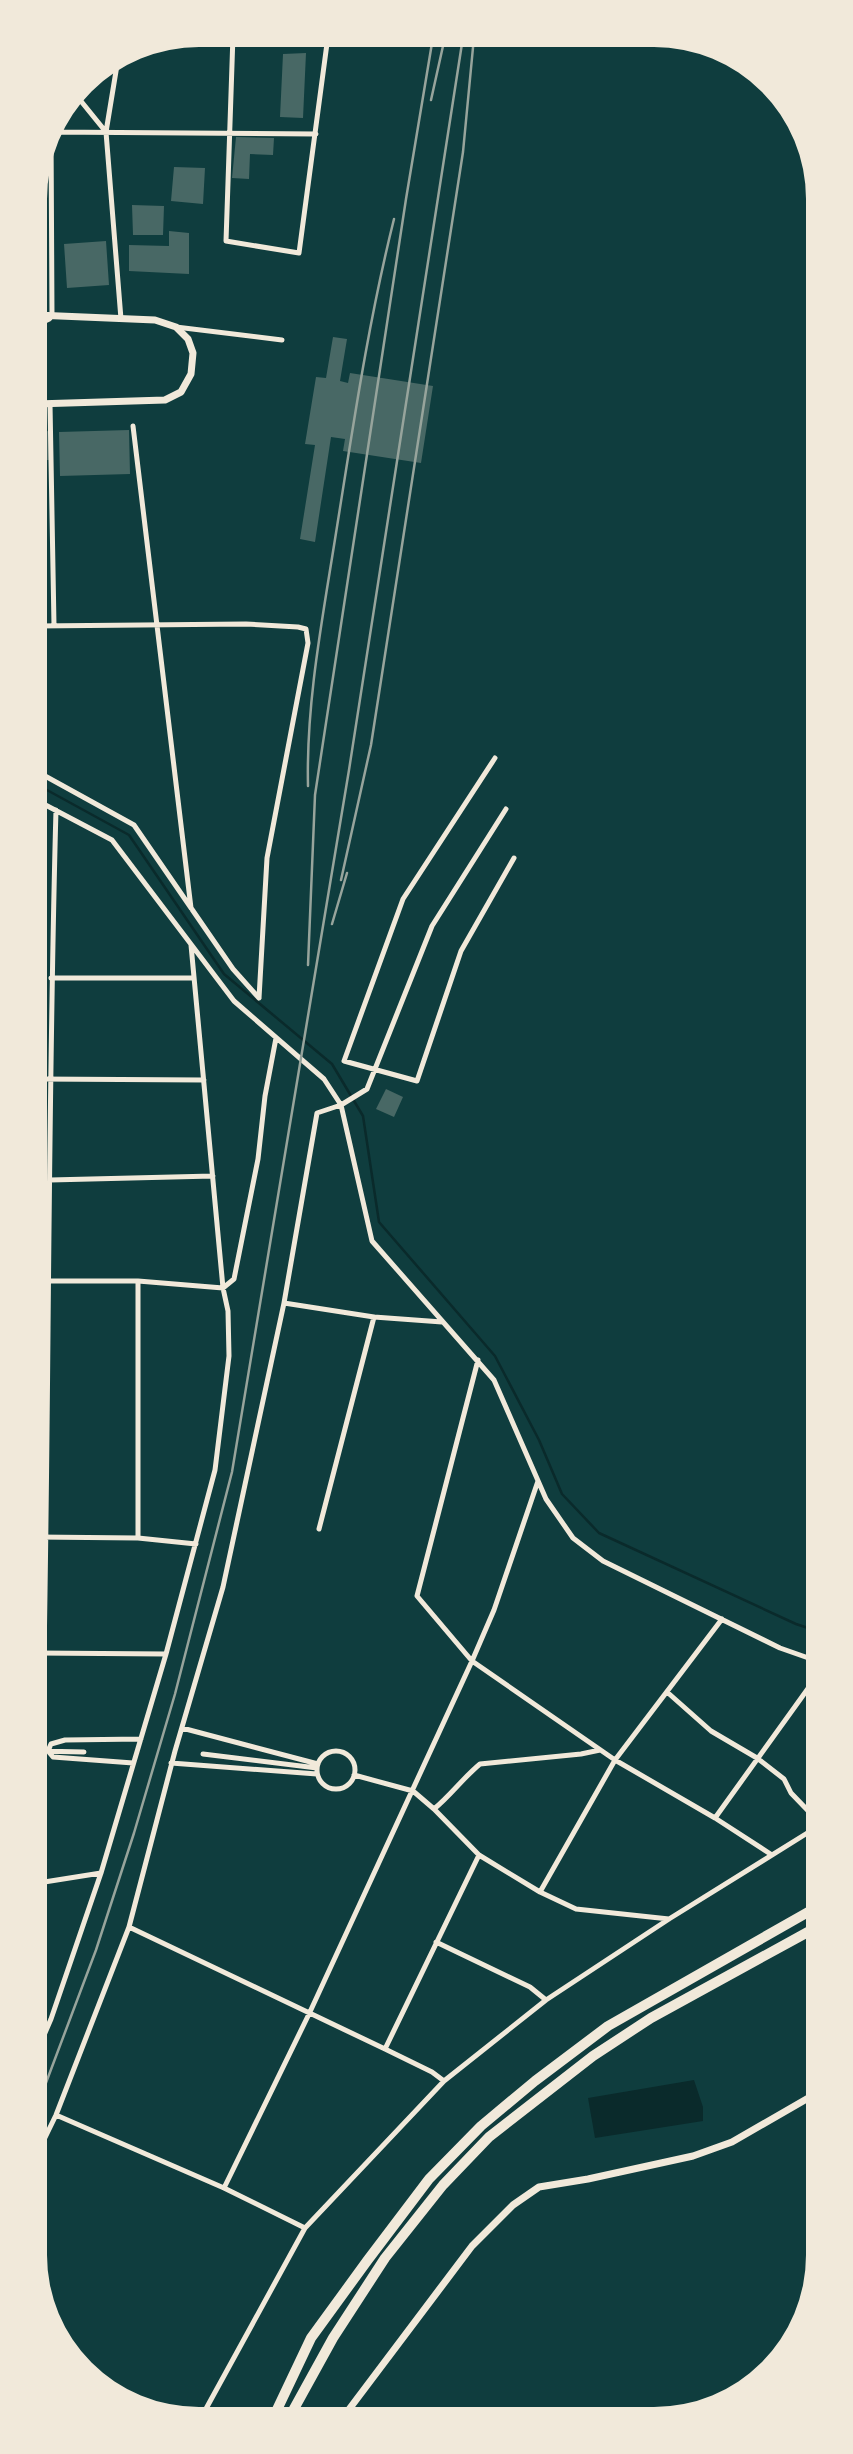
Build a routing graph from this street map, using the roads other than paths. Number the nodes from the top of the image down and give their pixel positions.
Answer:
1 (232, 48) edge
2 (327, 48) edge
3 (116, 73) edge
4 (82, 103) edge
5 (63, 131) edge
6 (106, 132) junction
7 (229, 134) junction
8 (316, 134) junction
9 (51, 165) edge
10 (48, 316) edge
11 (52, 316) junction
12 (48, 318) edge
13 (121, 320) junction
14 (176, 327) junction
15 (282, 340) dead end
16 (50, 404) joint
17 (133, 426) dead end
18 (48, 625) edge
19 (54, 625) junction
20 (157, 625) junction
21 (495, 758) dead end
22 (48, 777) edge
23 (48, 806) edge
24 (506, 809) dead end
25 (56, 810) junction
26 (514, 858) dead end
27 (191, 908) junction
28 (191, 945) junction
29 (51, 978) junction
30 (192, 978) junction
31 (276, 1038) junction
32 (375, 1070) junction
33 (48, 1079) edge
34 (51, 1079) junction
35 (204, 1080) junction
36 (343, 1104) junction
37 (213, 1176) junction
38 (50, 1180) junction
39 (47, 1265) edge
40 (47, 1281) edge
41 (138, 1282) junction
42 (223, 1288) junction
43 (284, 1303) junction
44 (374, 1317) junction
45 (442, 1322) junction
46 (478, 1360) junction
47 (538, 1481) junction
48 (319, 1529) dead end
49 (47, 1537) edge
50 (138, 1538) junction
51 (196, 1544) junction
52 (722, 1619) junction
53 (47, 1653) edge
54 (166, 1654) junction
55 (805, 1657) edge
56 (472, 1661) junction
57 (667, 1692) junction
58 (805, 1692) edge
59 (182, 1728) junction
60 (141, 1739) junction
61 (47, 1747) edge
62 (600, 1750) junction
63 (47, 1751) edge
64 (84, 1752) dead end
65 (47, 1754) edge
66 (203, 1754) dead end
67 (757, 1758) junction
68 (615, 1760) junction
69 (133, 1763) junction
70 (172, 1763) junction
71 (317, 1768) junction
72 (354, 1775) junction
73 (413, 1791) junction
74 (805, 1807) edge
75 (434, 1809) junction
76 (715, 1818) junction
77 (805, 1834) edge
78 (479, 1855) junction
79 (772, 1855) junction
80 (101, 1873) junction
81 (47, 1881) edge
82 (540, 1892) junction
83 (805, 1914) edge
84 (668, 1919) junction
85 (130, 1927) junction
86 (805, 1933) edge
87 (436, 1942) junction
88 (546, 2000) junction
89 (309, 2014) junction
90 (47, 2028) edge
91 (385, 2049) junction
92 (444, 2081) junction
93 (805, 2100) edge
94 (56, 2115) junction
95 (47, 2133) edge
96 (224, 2188) junction
97 (305, 2228) junction
98 (207, 2407) edge
99 (278, 2407) edge
100 (295, 2407) edge
101 (351, 2407) edge

1 - 7 street
2 - 8 street
3 - 6 street
4 - 6 street
5 - 6 street
6 - 7 street
6 - 13 street
7 - 8 street
7 - 8 street
9 - 11 street
10 - 11 main road
11 - 12 main road
11 - 13 main road
13 - 14 main road
14 - 15 street
14 - 16 main road
16 - 19 street
17 - 20 street
18 - 19 street
19 - 20 street
20 - 27 street
20 - 27 street
21 - 32 street
22 - 27 street
23 - 25 street
24 - 32 street
25 - 28 street
25 - 29 street
26 - 32 street
28 - 30 street
28 - 31 street
29 - 30 street
29 - 34 street
30 - 35 street
31 - 36 street
31 - 42 street
32 - 36 street
33 - 34 street
34 - 35 street
34 - 38 street
35 - 37 street
36 - 43 street
36 - 45 street
37 - 38 street
37 - 42 street
38 - 39 street
40 - 41 street
41 - 42 street
41 - 50 street
42 - 51 street
43 - 44 street
43 - 59 street
44 - 45 street
44 - 48 street
45 - 46 street
46 - 47 street
46 - 56 street
47 - 52 street
47 - 56 street
49 - 50 street
50 - 51 street
51 - 54 street
52 - 55 street
52 - 57 street
53 - 54 street
54 - 60 street
56 - 62 street
56 - 73 street
57 - 67 street
57 - 68 street
58 - 67 street
59 - 70 street
59 - 71 street
60 - 61 street
60 - 69 street
62 - 68 street
62 - 75 street
63 - 64 street
65 - 69 street
66 - 71 street
67 - 74 street
67 - 76 street
68 - 76 street
68 - 82 street
69 - 80 street
70 - 71 street
70 - 85 street
71 - 72 street
71 - 72 street
72 - 73 street
73 - 75 street
73 - 89 street
75 - 78 street
76 - 79 street
77 - 79 street
78 - 82 street
78 - 87 street
79 - 84 street
80 - 81 street
80 - 90 street
82 - 84 street
83 - 99 highway
84 - 88 street
85 - 89 street
85 - 94 street
86 - 100 highway
87 - 88 street
87 - 91 street
88 - 92 street
89 - 91 street
89 - 96 street
91 - 92 street
92 - 97 street
93 - 101 main road
94 - 95 street
94 - 96 street
96 - 97 street
97 - 98 street

